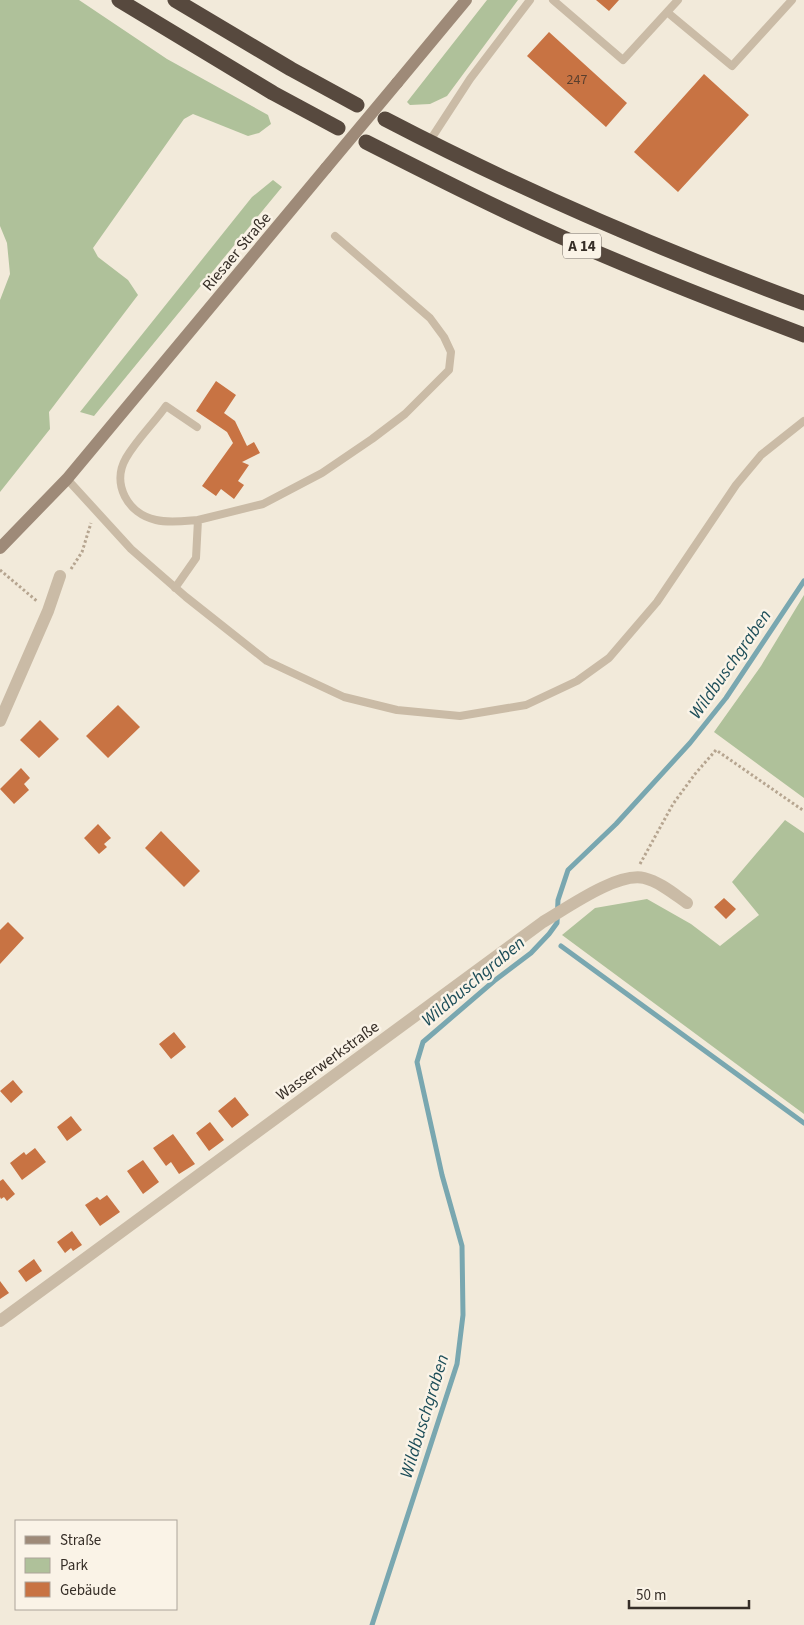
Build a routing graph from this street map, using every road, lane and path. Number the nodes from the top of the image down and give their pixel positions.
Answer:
1 (119, 0) edge
2 (175, 0) edge
3 (466, 0) edge
4 (530, 0) edge
5 (553, 0) edge
6 (678, 0) edge
7 (792, 0) edge
8 (667, 12) junction
9 (357, 105) dead end
10 (385, 119) dead end
11 (338, 128) dead end
12 (366, 142) dead end
13 (429, 142) junction
14 (335, 236) dead end
15 (804, 303) edge
16 (804, 335) edge
17 (804, 421) edge
18 (197, 427) dead end
19 (67, 479) junction
20 (97, 512) junction
21 (198, 520) junction
22 (0, 548) edge
23 (0, 570) edge
24 (60, 576) joint
25 (175, 588) junction
26 (48, 611) junction
27 (0, 720) edge
28 (804, 811) edge
29 (630, 877) junction
30 (687, 903) dead end
31 (0, 1321) edge

1 - 11 highway
2 - 9 highway
3 - 19 main road, Riesaer Straße, bridge
4 - 13 lane
5 - 8 lane
6 - 8 lane
7 - 8 lane
10 - 13 highway, A 14
12 - 16 highway, A 14
13 - 15 highway, A 14
14 - 21 lane
17 - 25 lane
18 - 21 lane
19 - 20 lane
19 - 22 main road, Riesaer Straße
20 - 24 path
20 - 25 lane
21 - 25 lane
23 - 26 path
24 - 26 street
26 - 27 street
28 - 29 path
29 - 30 street
29 - 31 street, Wasserwerkstraße

